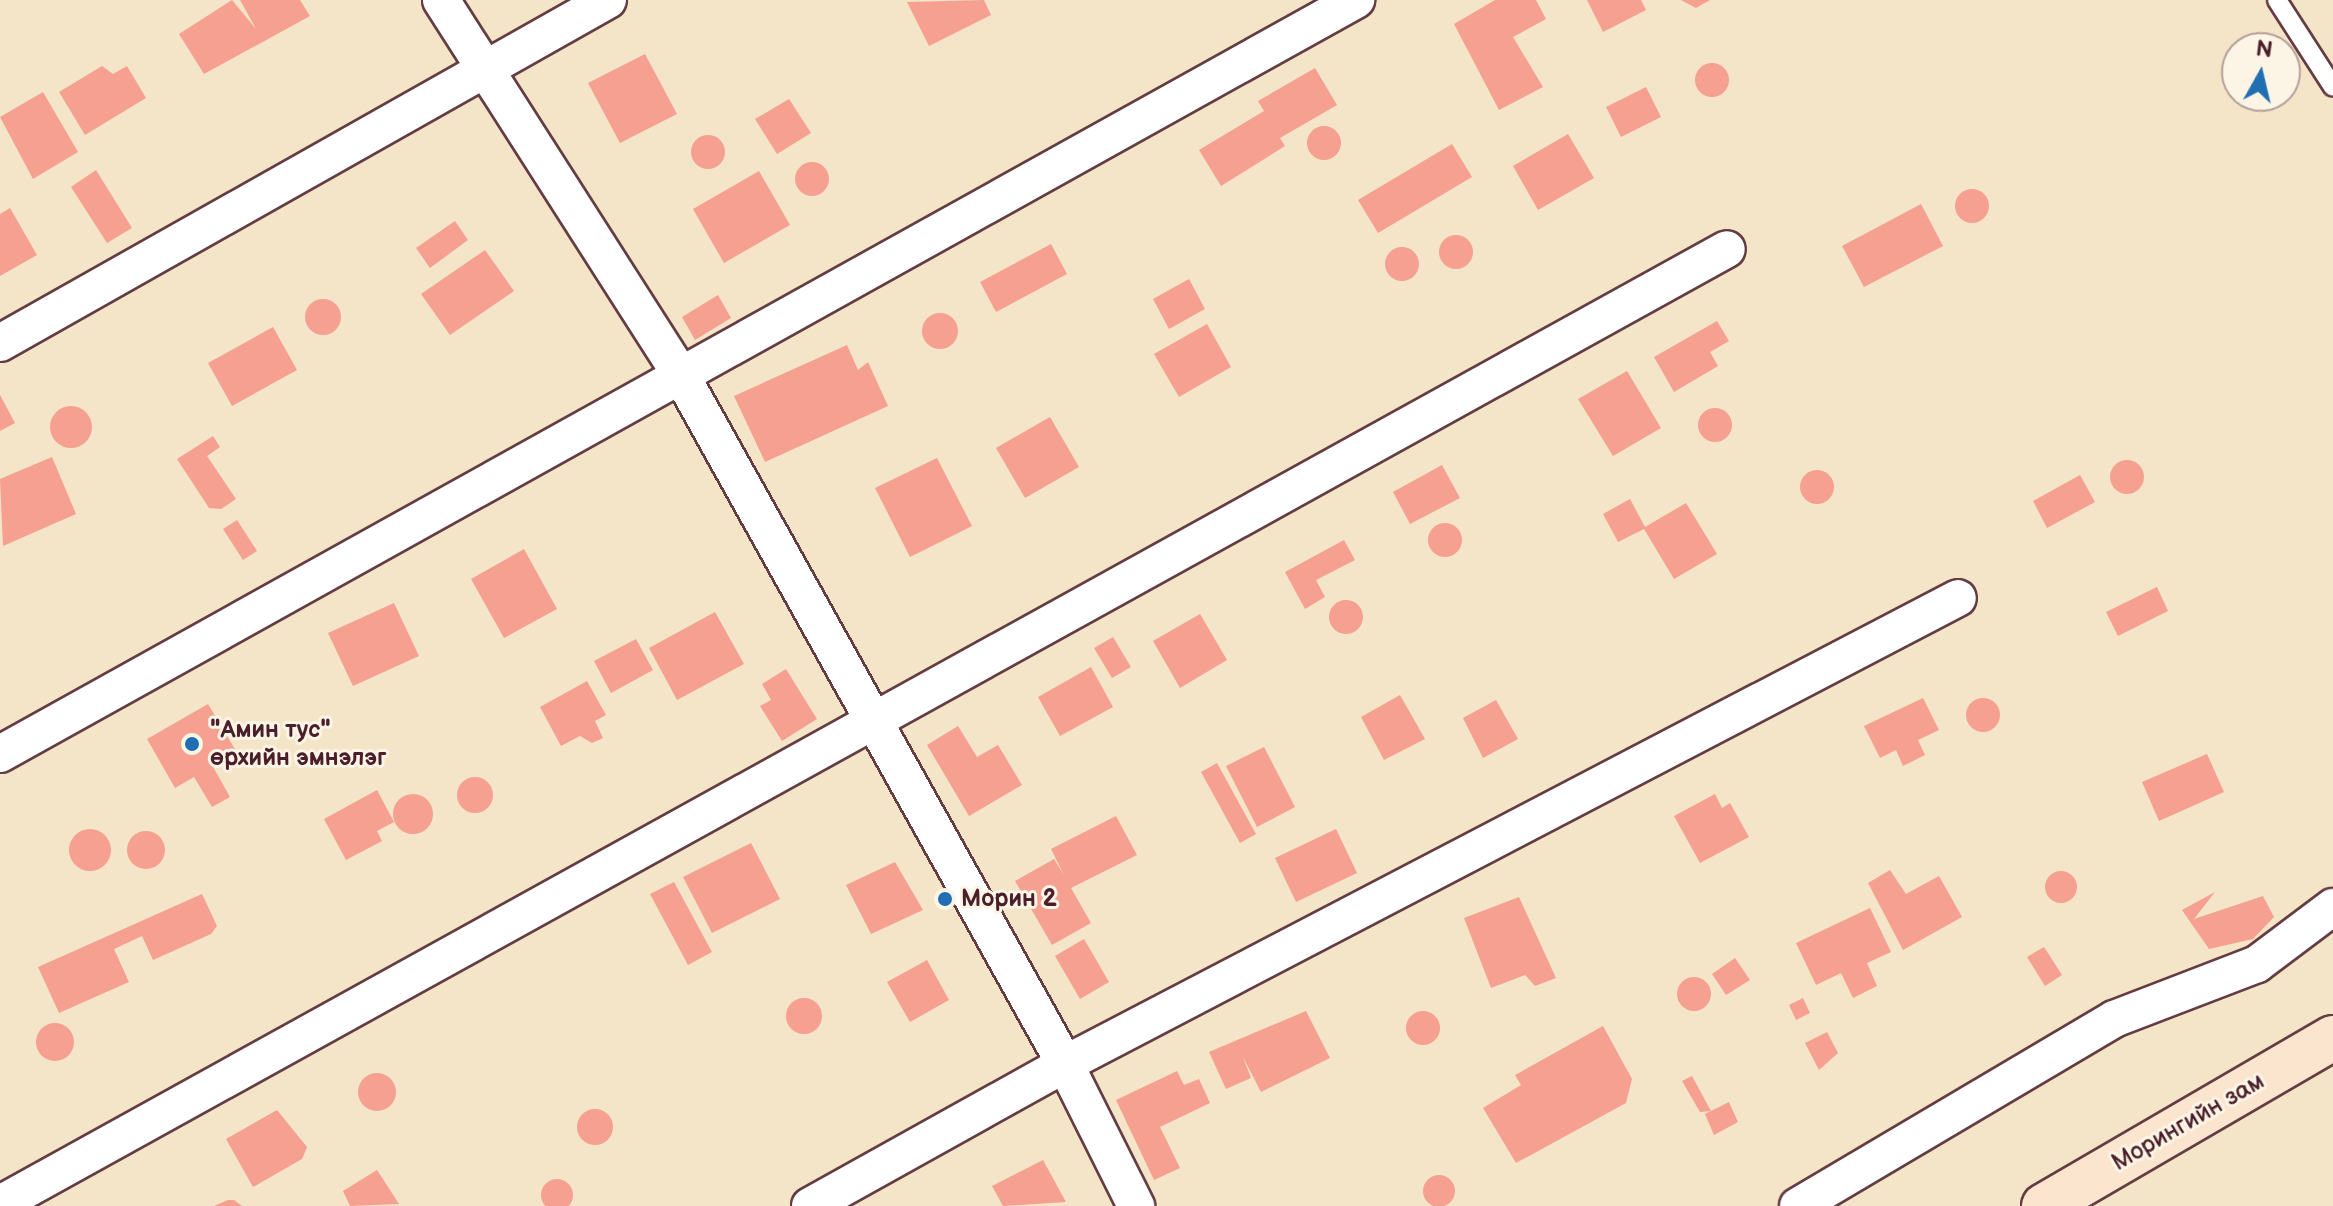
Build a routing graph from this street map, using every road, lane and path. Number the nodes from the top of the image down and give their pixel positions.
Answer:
1 (441, 0) edge
2 (608, 0) edge
3 (1356, 0) edge
4 (2277, 0) edge
5 (481, 66) junction
6 (2333, 87) edge
7 (1727, 249) dead end
8 (0, 343) edge
9 (682, 377) junction
10 (1958, 598) dead end
11 (870, 725) junction
12 (0, 754) edge
13 (2333, 907) edge
14 (2333, 1038) edge
15 (1065, 1064) junction
16 (0, 1204) edge
17 (810, 1206) edge
18 (1136, 1206) edge
19 (1798, 1206) edge
20 (2044, 1206) edge

1 - 5 street
2 - 5 street
3 - 9 street
4 - 6 lane
5 - 8 street
5 - 9 street
7 - 11 street
9 - 11 street
9 - 12 street
10 - 15 street
11 - 15 street
11 - 16 street
13 - 19 street
14 - 20 main road, Морингийн зам
15 - 17 street
15 - 18 street

